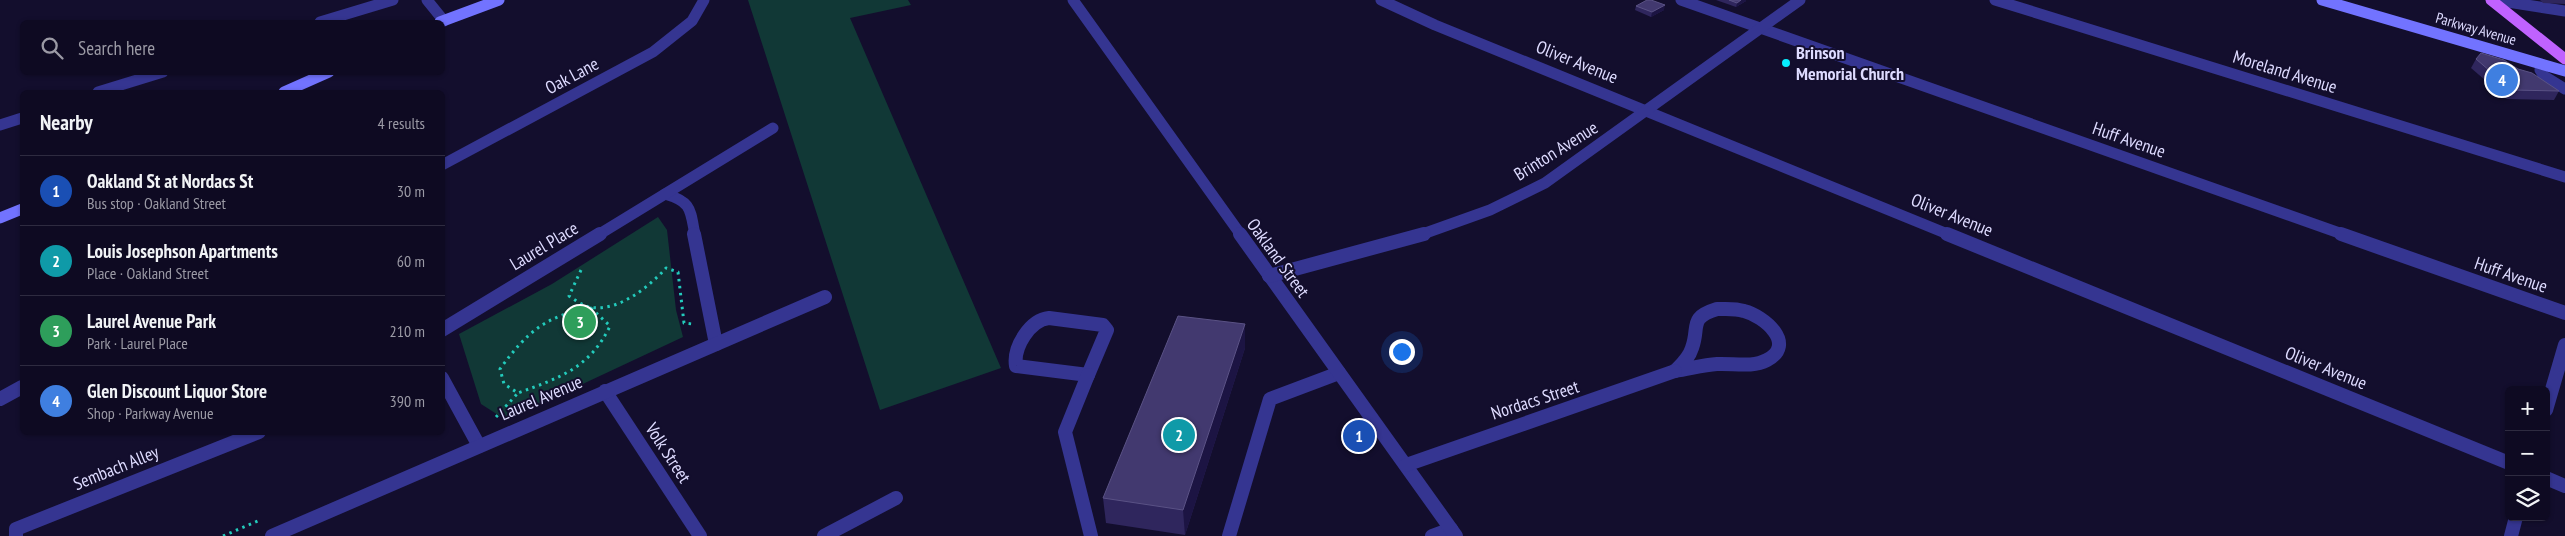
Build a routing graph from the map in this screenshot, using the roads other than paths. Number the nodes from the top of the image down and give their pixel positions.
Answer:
1 (393, 0) edge
2 (428, 0) edge
3 (499, 0) edge
4 (704, 0) edge
5 (1073, 0) edge
6 (1381, 0) edge
7 (1681, 0) edge
8 (1800, 0) edge
9 (1995, 0) edge
10 (2322, 0) edge
11 (2491, 0) edge
12 (2495, 0) edge
13 (2565, 11) edge
14 (327, 20) edge
15 (441, 20) edge
16 (445, 21) edge
17 (1762, 28) junction
18 (2565, 60) edge
19 (2541, 64) junction
20 (2565, 71) edge
21 (153, 75) edge
22 (322, 75) edge
23 (2565, 89) edge
24 (104, 90) edge
25 (288, 90) edge
26 (1648, 111) junction
27 (20, 119) edge
28 (0, 125) edge
29 (773, 128) dead end
30 (445, 163) edge
31 (2565, 177) edge
32 (665, 194) junction
33 (20, 210) edge
34 (0, 218) edge
35 (1269, 276) junction
36 (825, 297) dead end
37 (2565, 313) edge
38 (445, 328) edge
39 (716, 344) junction
40 (2565, 345) edge
41 (1675, 371) junction
42 (1340, 373) junction
43 (1089, 375) junction
44 (445, 384) edge
45 (20, 388) edge
46 (605, 391) junction
47 (2550, 396) edge
48 (0, 399) edge
49 (251, 435) edge
50 (479, 446) junction
51 (2505, 461) edge
52 (1406, 465) junction
53 (2550, 480) edge
54 (2565, 486) edge
55 (896, 498) dead end
56 (2515, 521) edge
57 (16, 533) edge
58 (1454, 533) edge
59 (272, 536) edge
60 (700, 536) edge
61 (824, 536) edge
62 (1091, 536) edge
63 (1229, 536) edge
64 (1432, 536) edge
65 (2510, 536) edge

1 - 14 street
2 - 15 street
3 - 16 main road
4 - 30 street, Oak Lane
5 - 35 street, Oakland Street
6 - 26 street, Oliver Avenue
7 - 17 street, Huff Avenue
8 - 17 street, Brinton Avenue
9 - 31 street, Moreland Avenue
10 - 19 main road, Parkway Avenue
11 - 18 main road
12 - 13 street
17 - 26 street, Brinton Avenue
17 - 37 street, Huff Avenue
19 - 20 main road, Parkway Avenue
19 - 23 street
21 - 24 street
22 - 25 main road
26 - 35 street, Brinton Avenue
26 - 51 street, Oliver Avenue
27 - 28 street
29 - 32 street, Laurel Place
32 - 38 street, Laurel Place
32 - 39 street
33 - 34 main road
35 - 42 street, Oakland Street
36 - 39 street, Laurel Avenue
39 - 46 street, Laurel Avenue
40 - 47 street
41 - 41 street, Nordacs Street
41 - 52 street, Nordacs Street
42 - 52 street, Oakland Street
42 - 63 street
43 - 43 street
43 - 62 street
44 - 50 street
45 - 48 street
46 - 50 street, Laurel Avenue
46 - 60 street, Volk Street
49 - 57 street, Sembach Alley
50 - 59 street, Laurel Avenue
52 - 58 street, Oakland Street
53 - 54 street
55 - 61 street
56 - 65 street
58 - 64 street

